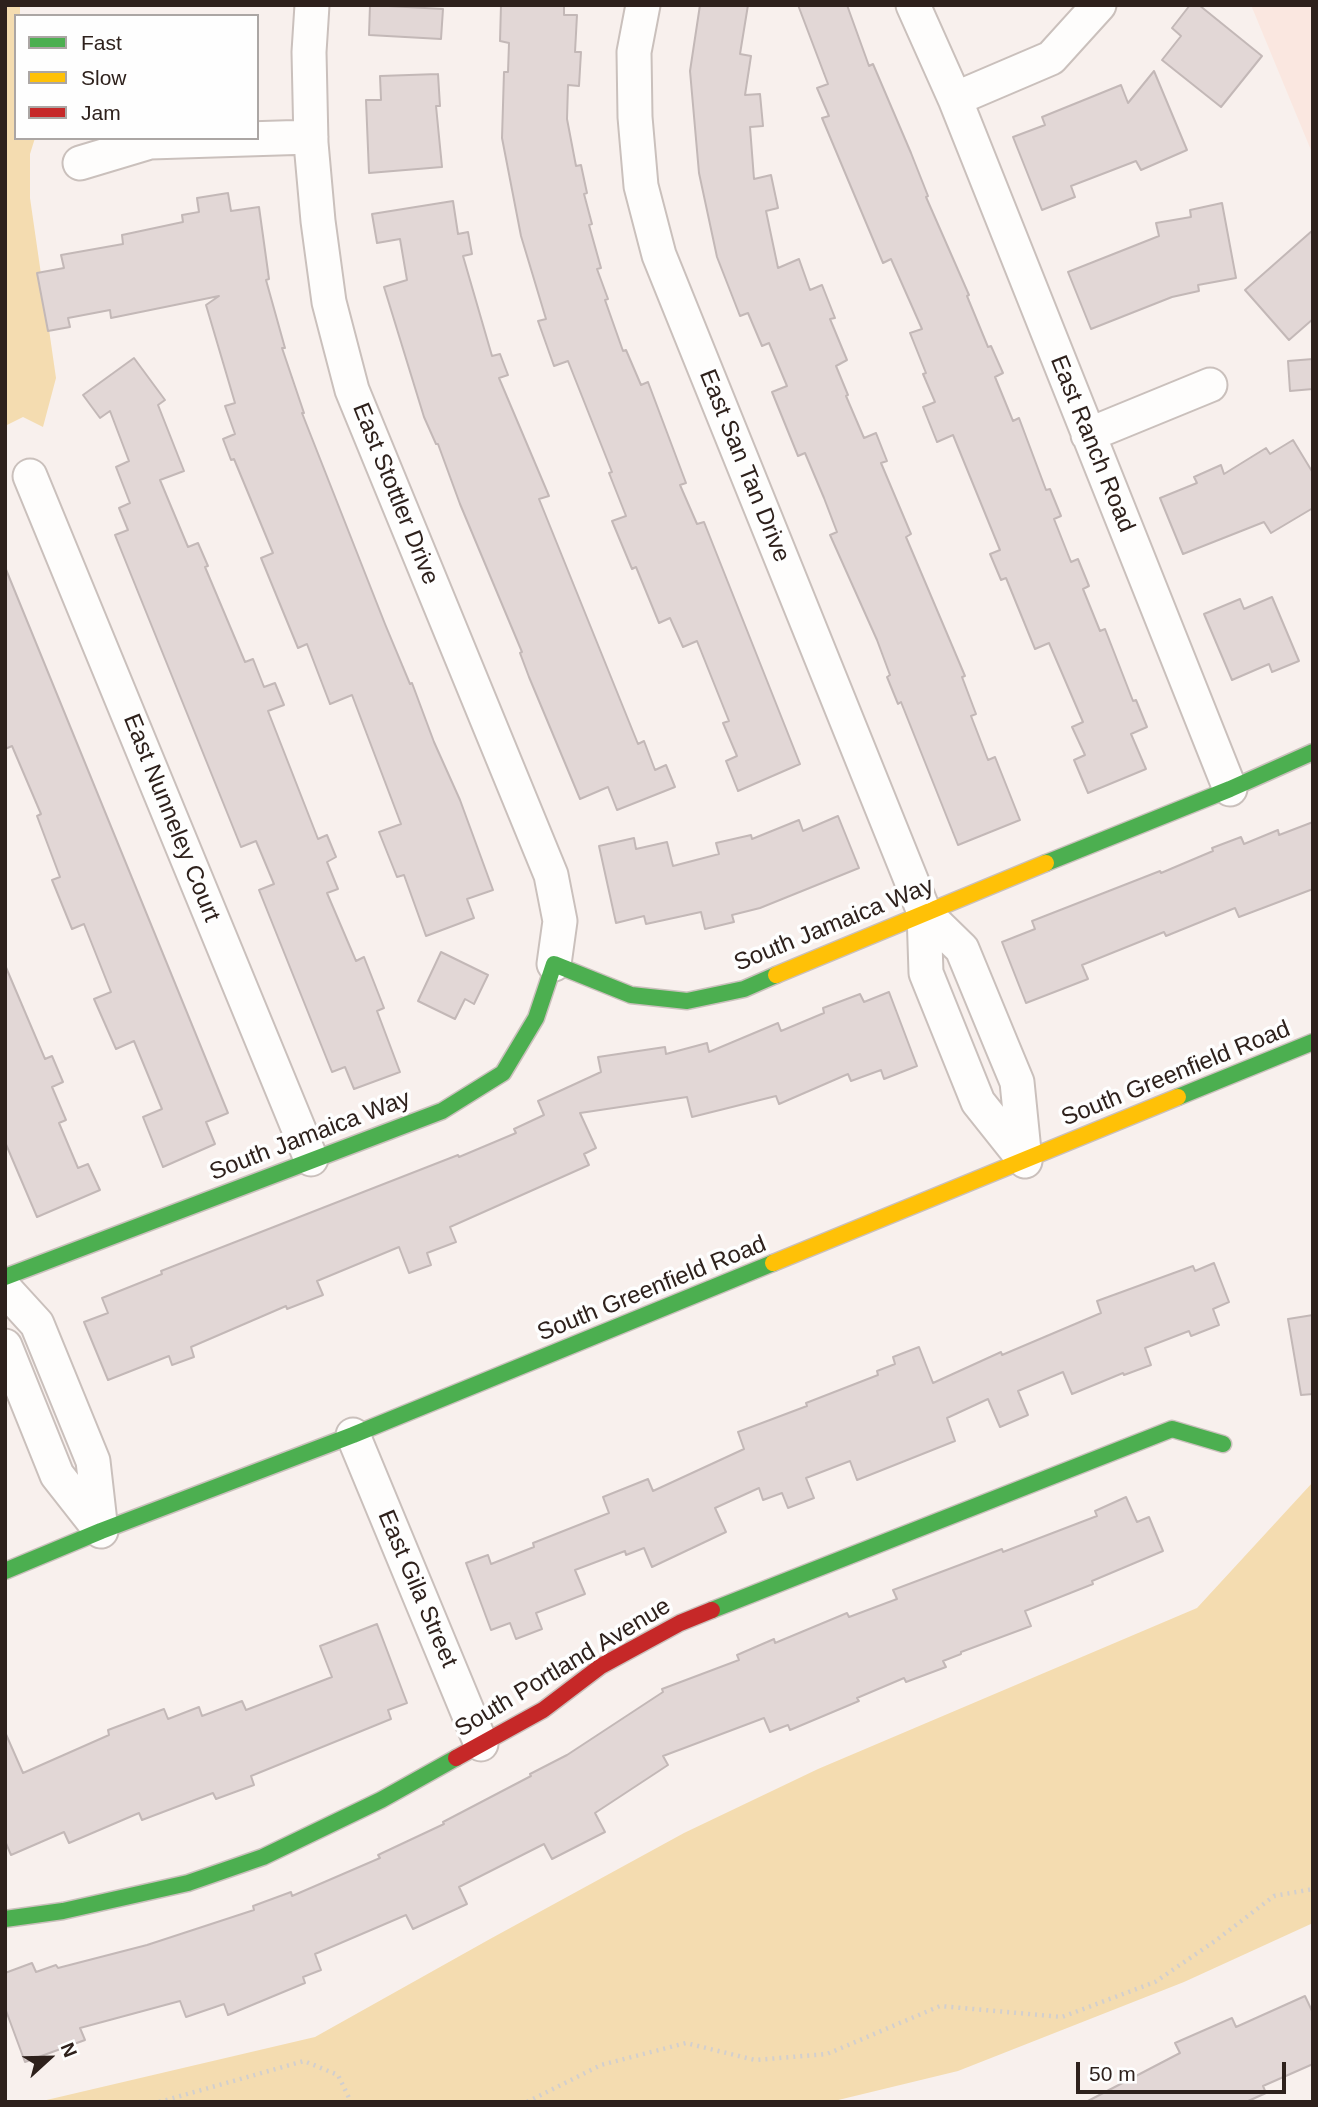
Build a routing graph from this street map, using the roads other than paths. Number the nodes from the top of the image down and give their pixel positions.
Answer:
1 (312, 5) edge
2 (643, 5) edge
3 (913, 5) edge
4 (1099, 5) edge
5 (955, 99) junction
6 (311, 137) junction
7 (259, 139) edge
8 (214, 140) edge
9 (79, 163) dead end
10 (1210, 385) dead end
11 (1088, 435) junction
12 (30, 476) dead end
13 (1313, 752) edge
14 (1230, 789) junction
15 (924, 912) junction
16 (554, 964) junction
17 (1313, 1042) edge
18 (311, 1159) junction
19 (1025, 1161) junction
20 (5, 1277) edge
21 (5, 1289) edge
22 (5, 1346) edge
23 (353, 1435) junction
24 (1223, 1444) dead end
25 (101, 1531) junction
26 (5, 1570) edge
27 (481, 1744) junction
28 (5, 1919) edge

1 - 6 street, East Stottler Drive
2 - 15 street, East San Tan Drive
3 - 5 street, East Ranch Road
4 - 5 street
5 - 11 street, East Ranch Road
6 - 7 street
6 - 16 street, East Stottler Drive
8 - 9 street
10 - 11 street
11 - 14 street, East Ranch Road
12 - 18 street, East Nunneley Court
13 - 14 street, South Jamaica Way
14 - 15 street, South Jamaica Way
15 - 16 street, South Jamaica Way
15 - 19 street, East San Tan Drive
15 - 19 street, East San Tan Drive
16 - 18 street, South Jamaica Way
17 - 19 street, South Greenfield Road
18 - 20 street, South Jamaica Way
19 - 23 street, South Greenfield Road
21 - 25 street
22 - 25 street
23 - 25 street, South Greenfield Road
23 - 27 street, East Gila Street
24 - 27 street, South Portland Avenue
25 - 26 street, South Greenfield Road
27 - 28 street, South Portland Avenue

